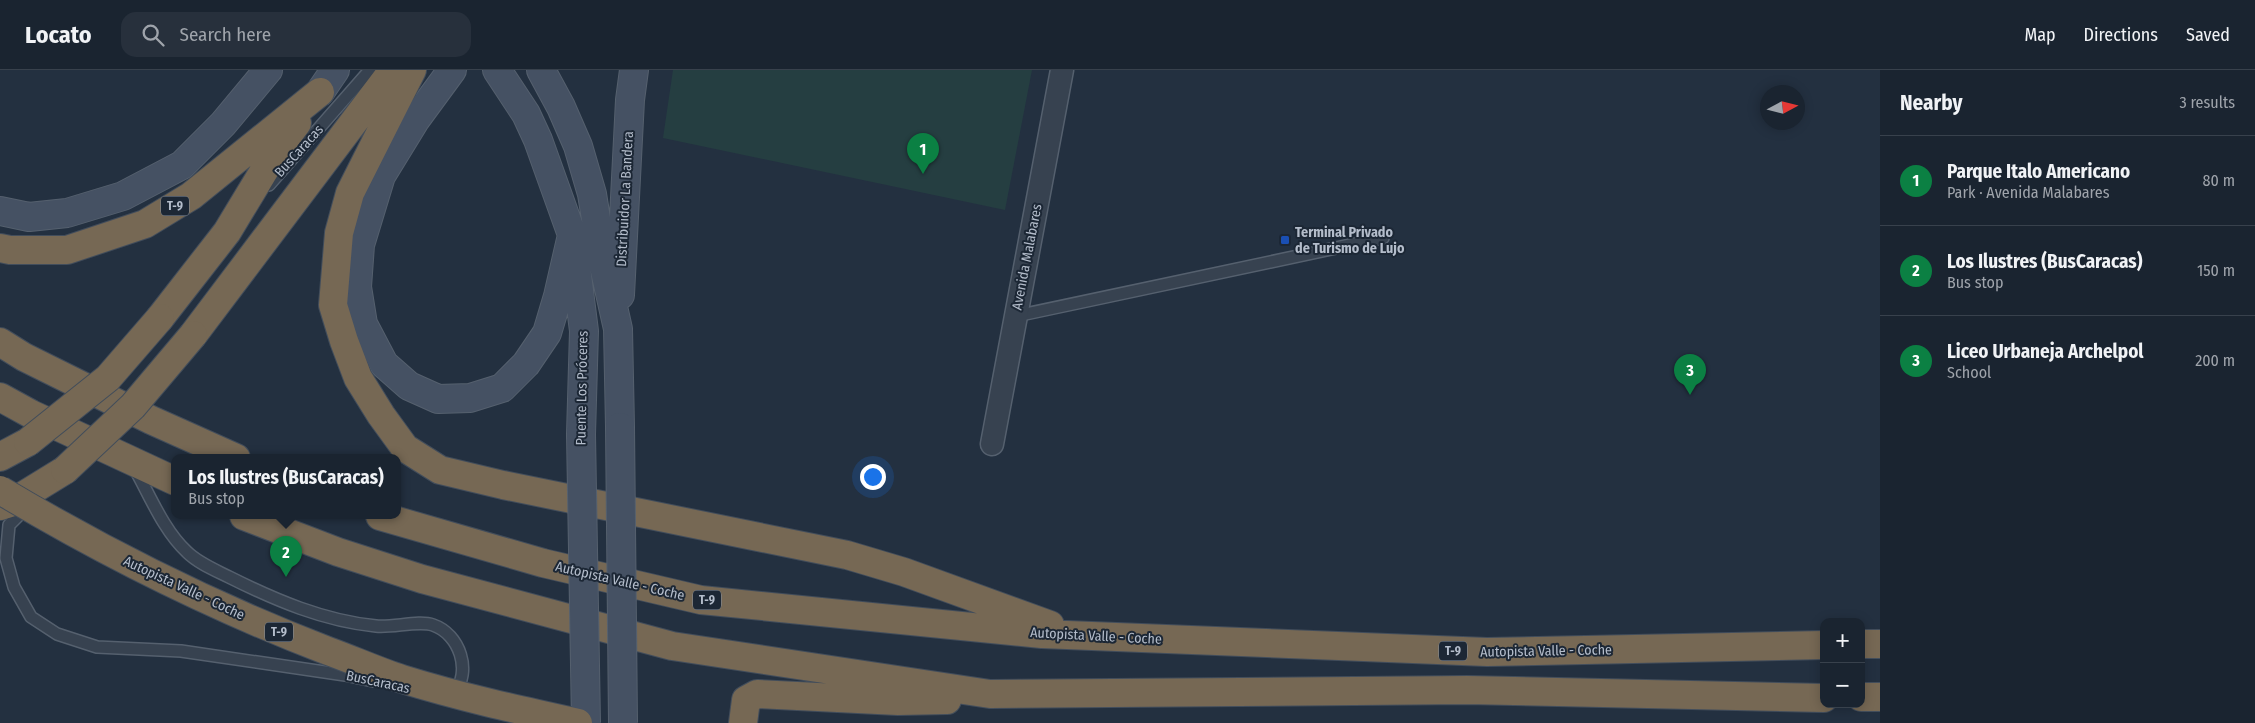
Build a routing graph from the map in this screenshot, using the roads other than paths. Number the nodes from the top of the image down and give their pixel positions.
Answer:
1 (268, 70) edge
2 (370, 70) edge
3 (393, 70) edge
4 (412, 70) edge
5 (452, 70) edge
6 (541, 70) edge
7 (634, 70) edge
8 (1062, 70) edge
9 (501, 74) edge
10 (328, 81) edge
11 (0, 210) edge
12 (227, 232) junction
13 (572, 235) junction
14 (1383, 238) dead end
15 (0, 248) edge
16 (1016, 316) junction
17 (618, 328) junction
18 (0, 342) edge
19 (0, 397) edge
20 (992, 444) dead end
21 (228, 454) edge
22 (0, 457) edge
23 (129, 458) junction
24 (65, 470) junction
25 (171, 479) edge
26 (0, 490) edge
27 (0, 506) edge
28 (252, 519) edge
29 (390, 519) edge
30 (1082, 636) junction
31 (1865, 644) edge
32 (1880, 644) edge
33 (1820, 646) edge
34 (990, 694) junction
35 (1865, 697) edge
36 (1880, 697) edge
37 (1820, 698) edge
38 (744, 715) edge
39 (578, 723) edge
40 (586, 723) edge
41 (623, 723) edge

1 - 11 main road
2 - 12 lane, BusCaracas
3 - 24 highway, bridge
4 - 30 highway
5 - 13 main road
6 - 17 main road
7 - 17 main road, Distribuidor La Bandera
8 - 16 street, Avenida Malabares
9 - 13 main road, Puente Los Próceres
10 - 12 highway
10 - 15 highway, T-9
12 - 22 highway, bridge
13 - 40 main road, Puente Los Próceres, bridge
14 - 16 lane
16 - 20 street, Avenida Malabares
17 - 41 main road, bridge
18 - 21 highway
19 - 23 highway
23 - 24 lane, BusCaracas
23 - 25 highway
24 - 27 highway
26 - 39 highway, Autopista Valle - Coche / T-9, bridge
28 - 34 highway
29 - 30 highway, Autopista Valle - Coche / T-9
30 - 33 highway, Autopista Valle - Coche / T-9
31 - 32 highway
34 - 37 highway
34 - 38 highway
35 - 36 highway

